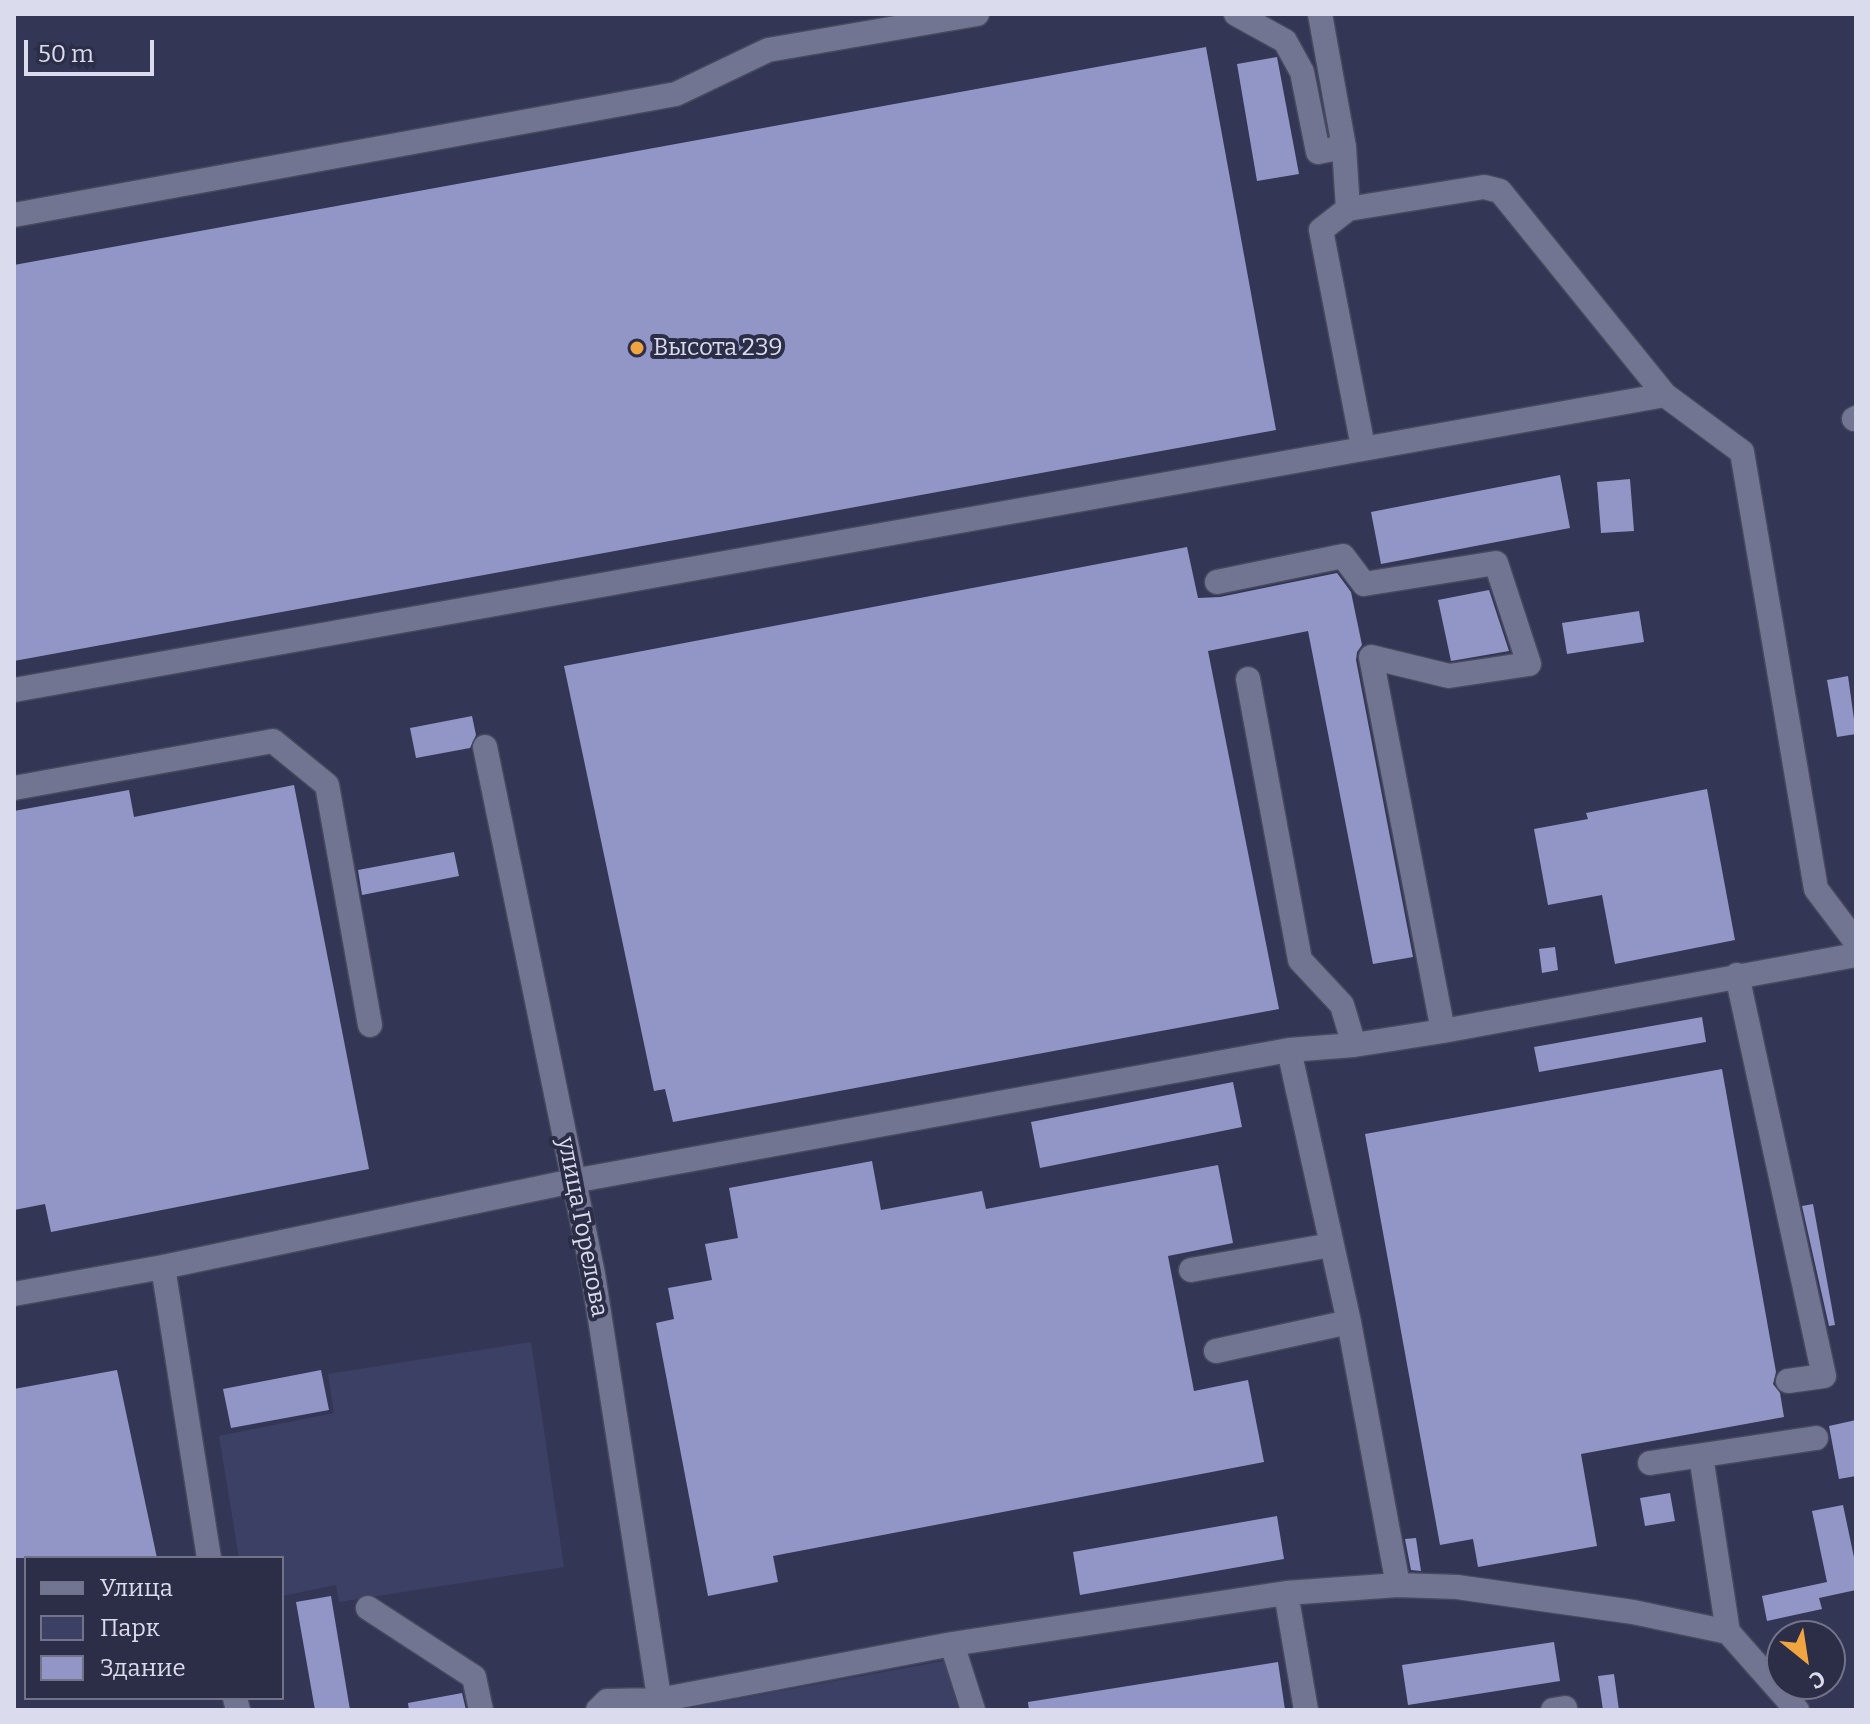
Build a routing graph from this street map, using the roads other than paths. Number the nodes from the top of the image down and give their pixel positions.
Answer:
1 (977, 14) edge
2 (1236, 14) edge
3 (1320, 14) edge
4 (1344, 147) junction
5 (1348, 209) junction
6 (14, 215) edge
7 (1665, 395) junction
8 (1363, 447) junction
9 (1217, 582) dead end
10 (1248, 679) dead end
11 (14, 690) edge
12 (485, 747) dead end
13 (14, 788) edge
14 (1856, 942) edge
15 (1856, 955) edge
16 (1737, 975) junction
17 (370, 1025) dead end
18 (1443, 1031) junction
19 (1354, 1045) junction
20 (1289, 1050) junction
21 (573, 1181) junction
22 (1331, 1245) junction
23 (163, 1267) junction
24 (1191, 1270) dead end
25 (14, 1294) edge
26 (1349, 1322) junction
27 (1216, 1351) dead end
28 (1788, 1381) dead end
29 (1816, 1438) dead end
30 (1701, 1456) junction
31 (1650, 1463) dead end
32 (209, 1556) edge
33 (1398, 1585) junction
34 (1286, 1593) junction
35 (368, 1608) dead end
36 (1728, 1632) junction
37 (952, 1644) junction
38 (660, 1705) edge
39 (481, 1710) edge
40 (598, 1710) edge
41 (973, 1710) edge
42 (1306, 1710) edge
43 (1797, 1710) edge

1 - 6 street
2 - 4 street
3 - 4 street
4 - 5 street
5 - 7 street
5 - 8 street
7 - 8 street
7 - 14 street
8 - 11 street
9 - 18 street
10 - 19 street
12 - 21 street, улица Горелова
13 - 17 street
15 - 16 street
16 - 18 street
16 - 28 street
18 - 19 street
19 - 20 street
20 - 21 street
20 - 22 street
21 - 23 street
21 - 38 street, улица Горелова
22 - 24 street
22 - 26 street
23 - 25 street
23 - 32 street
26 - 27 street
26 - 33 street
29 - 30 street
30 - 31 street
30 - 36 street
33 - 34 street
33 - 36 street
34 - 37 street
34 - 42 street
35 - 39 street
36 - 43 street
37 - 38 street
37 - 41 street
38 - 40 street

